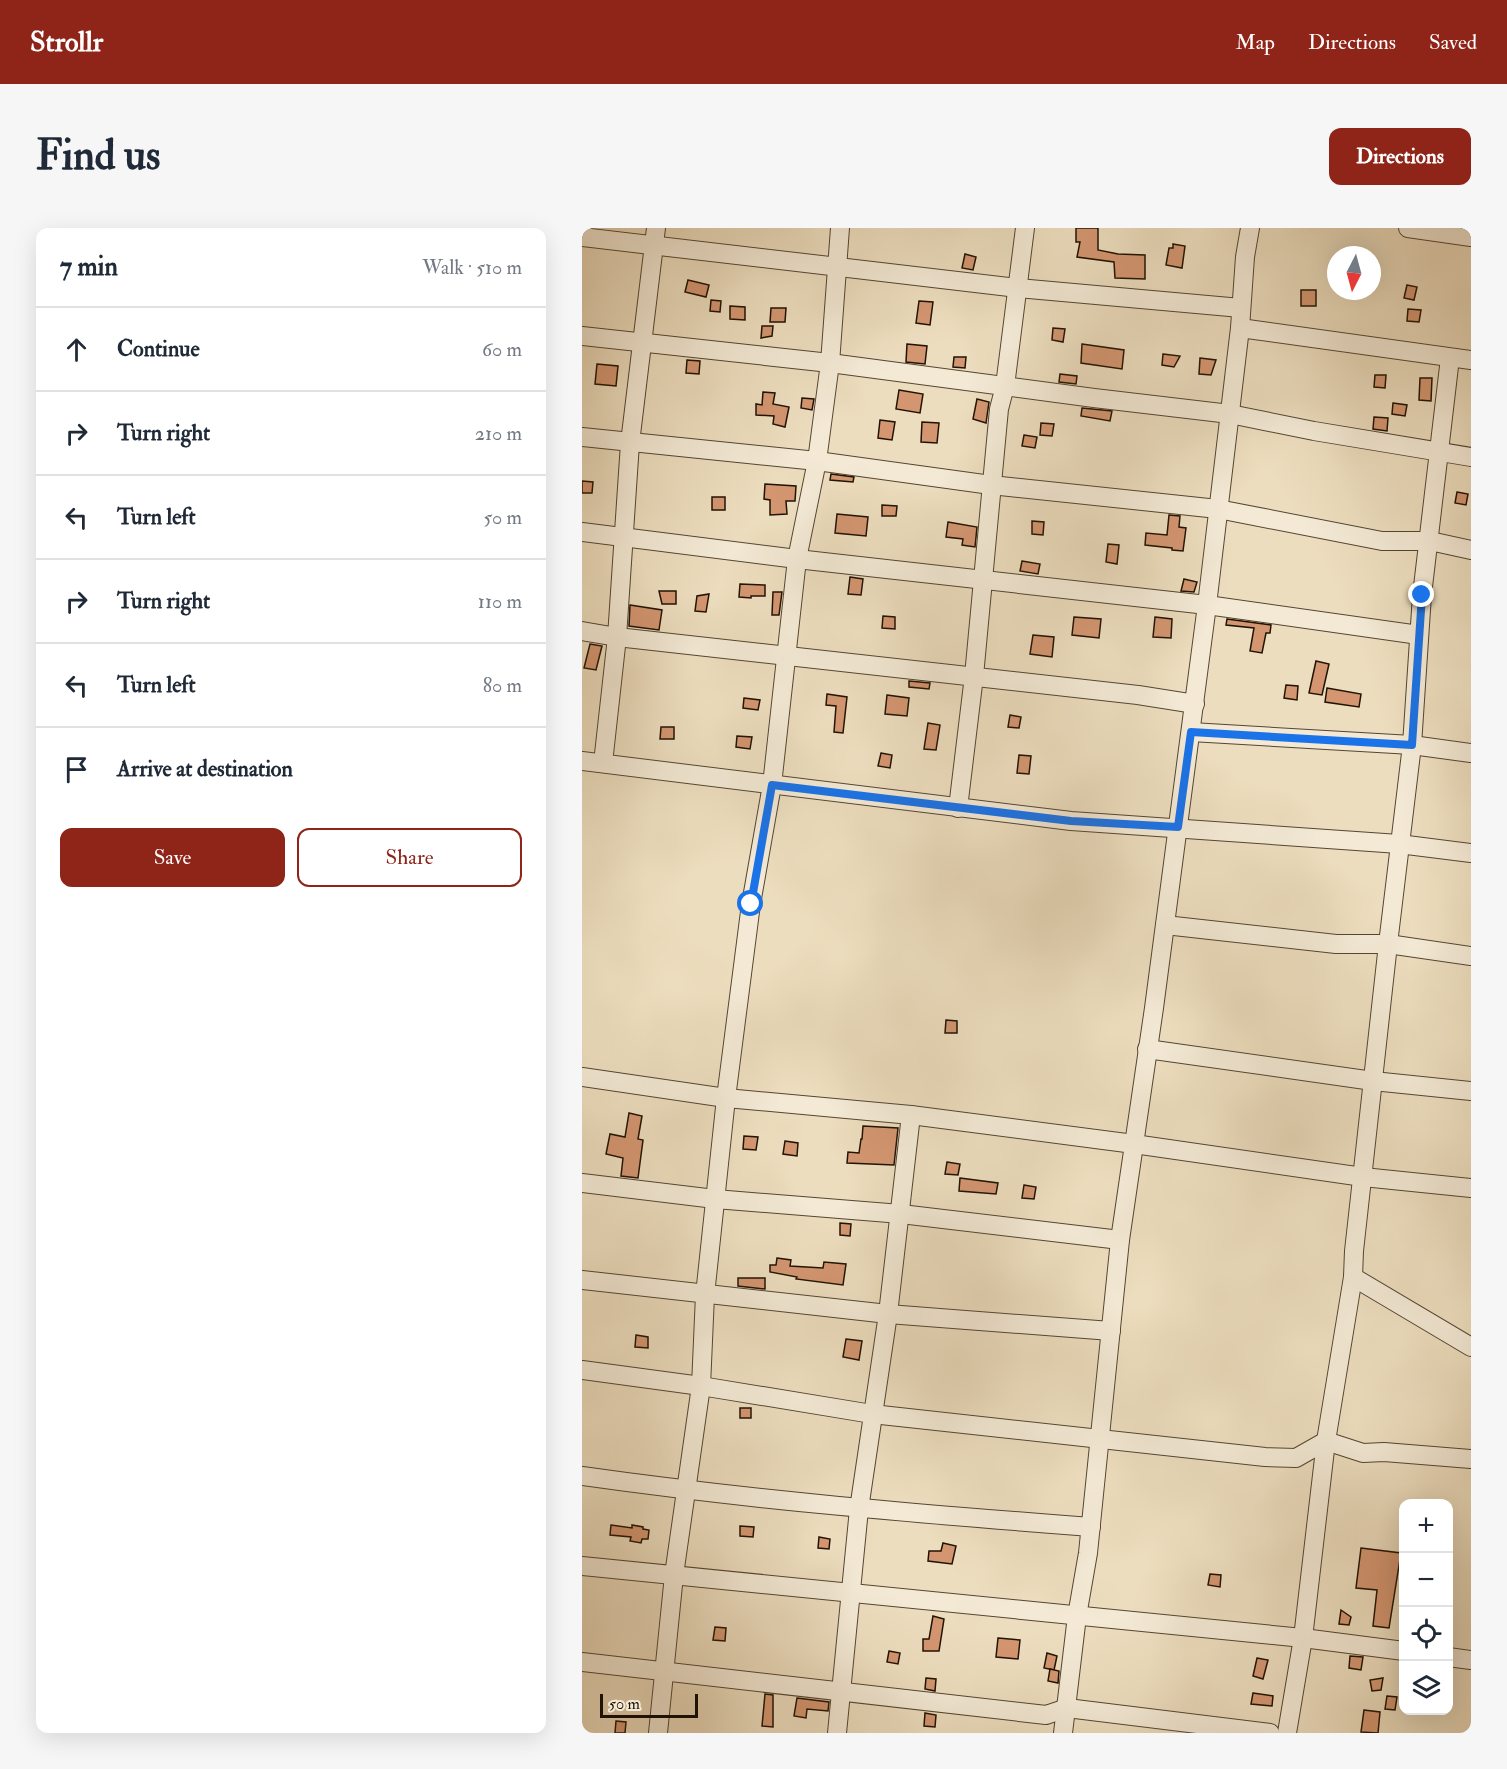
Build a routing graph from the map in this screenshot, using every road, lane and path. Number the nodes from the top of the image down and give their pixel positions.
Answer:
1 (840, 228) edge
2 (1025, 228) edge
3 (1250, 228) edge
4 (1408, 228) edge
5 (654, 236) edge
6 (582, 237) edge
7 (1471, 237) edge
8 (838, 267) junction
9 (1018, 288) junction
10 (1241, 308) junction
11 (1240, 328) junction
12 (582, 336) edge
13 (643, 342) junction
14 (1449, 358) junction
15 (1471, 360) edge
16 (830, 363) junction
17 (1005, 386) junction
18 (1230, 414) junction
19 (582, 437) edge
20 (630, 443) junction
21 (1439, 451) junction
22 (1471, 457) edge
23 (817, 461) junction
24 (991, 485) junction
25 (1218, 509) junction
26 (582, 531) edge
27 (624, 537) junction
28 (1430, 541) junction
29 (1471, 550) edge
30 (796, 559) junction
31 (982, 580) junction
32 (1207, 605) junction
33 (582, 631) edge
34 (1419, 635) junction
35 (617, 637) junction
36 (787, 656) junction
37 (974, 676) junction
38 (1195, 704) junction
39 (1191, 732) junction
40 (1412, 745) junction
41 (1471, 753) edge
42 (582, 761) edge
43 (603, 764) junction
44 (772, 785) junction
45 (958, 808) junction
46 (1178, 827) junction
47 (1399, 844) junction
48 (1471, 853) edge
49 (1165, 925) junction
50 (1388, 944) junction
51 (1471, 956) edge
52 (1147, 1049) junction
53 (582, 1077) edge
54 (1373, 1082) junction
55 (1471, 1091) edge
56 (726, 1098) junction
57 (911, 1115) junction
58 (1134, 1144) junction
59 (1363, 1178) junction
60 (582, 1183) edge
61 (1471, 1188) edge
62 (715, 1199) junction
63 (901, 1214) junction
64 (1120, 1240) junction
65 (1353, 1277) junction
66 (582, 1280) edge
67 (705, 1295) junction
68 (888, 1314) junction
69 (1110, 1331) junction
70 (1471, 1347) edge
71 (582, 1371) edge
72 (701, 1386) junction
73 (872, 1414) junction
74 (1101, 1438) junction
75 (1326, 1441) junction
76 (1471, 1459) edge
77 (582, 1476) edge
78 (686, 1491) junction
79 (859, 1509) junction
80 (1091, 1527) junction
81 (582, 1566) edge
82 (674, 1575) junction
83 (851, 1592) junction
84 (1077, 1616) junction
85 (1304, 1638) junction
86 (1399, 1650) edge
87 (1453, 1658) edge
88 (1471, 1660) edge
89 (582, 1662) edge
90 (665, 1673) junction
91 (840, 1693) junction
92 (1067, 1708) junction
93 (1176, 1727) edge
94 (658, 1733) edge
95 (837, 1733) edge
96 (1063, 1733) edge
97 (1270, 1733) edge
98 (1287, 1733) edge

1 - 8 street
2 - 9 street
3 - 10 street
4 - 7 street
5 - 6 street
5 - 8 street
5 - 13 street
8 - 9 street
8 - 16 street
9 - 10 street
9 - 17 street
10 - 11 street
11 - 14 street
11 - 18 street
12 - 13 street
13 - 16 street
13 - 20 street
14 - 15 street
14 - 21 street
16 - 17 street
16 - 23 street
17 - 18 street
17 - 24 street
18 - 21 street
18 - 25 street
19 - 20 street
20 - 23 street
20 - 27 street
21 - 22 street
21 - 28 street
23 - 24 street
23 - 30 street
24 - 25 street
24 - 31 street
25 - 28 street
25 - 32 street
26 - 27 street
27 - 30 street
27 - 35 street
28 - 29 street
28 - 34 street
30 - 31 street
30 - 36 street
31 - 32 street
31 - 37 street
32 - 34 street
32 - 38 street
33 - 35 street
34 - 40 street
35 - 36 street
35 - 43 street
36 - 37 street
36 - 44 street
37 - 38 street
37 - 45 street
38 - 39 street
39 - 40 street
39 - 46 street
40 - 41 street
40 - 47 street
42 - 43 street
43 - 44 street
44 - 45 street
44 - 56 street
45 - 46 street
46 - 47 street
46 - 49 street
47 - 48 street
47 - 50 street
49 - 50 street
49 - 52 street
50 - 51 street
50 - 54 street
52 - 54 street
52 - 58 street
53 - 56 street
54 - 55 street
54 - 59 street
56 - 57 street
56 - 62 street
57 - 58 street
57 - 63 street
58 - 59 street
58 - 64 street
59 - 61 street
59 - 65 street
60 - 62 street
62 - 63 street
62 - 67 street
63 - 64 street
63 - 68 street
64 - 69 street
65 - 70 street
65 - 75 street
66 - 67 street
67 - 68 street
67 - 72 street
68 - 69 street
68 - 73 street
69 - 74 street
71 - 72 street
72 - 73 street
72 - 78 street
73 - 74 street
73 - 79 street
74 - 75 street
74 - 80 street
75 - 76 street
75 - 85 street
77 - 78 street
78 - 79 street
78 - 82 street
79 - 80 street
79 - 83 street
80 - 84 street
81 - 82 street
82 - 83 street
82 - 90 street
83 - 84 street
83 - 91 street
84 - 85 street
84 - 92 street
85 - 86 street
85 - 98 street
87 - 88 street
89 - 90 street
90 - 91 street
90 - 94 street
91 - 92 street
91 - 95 street
92 - 93 street
92 - 96 street
93 - 97 street

